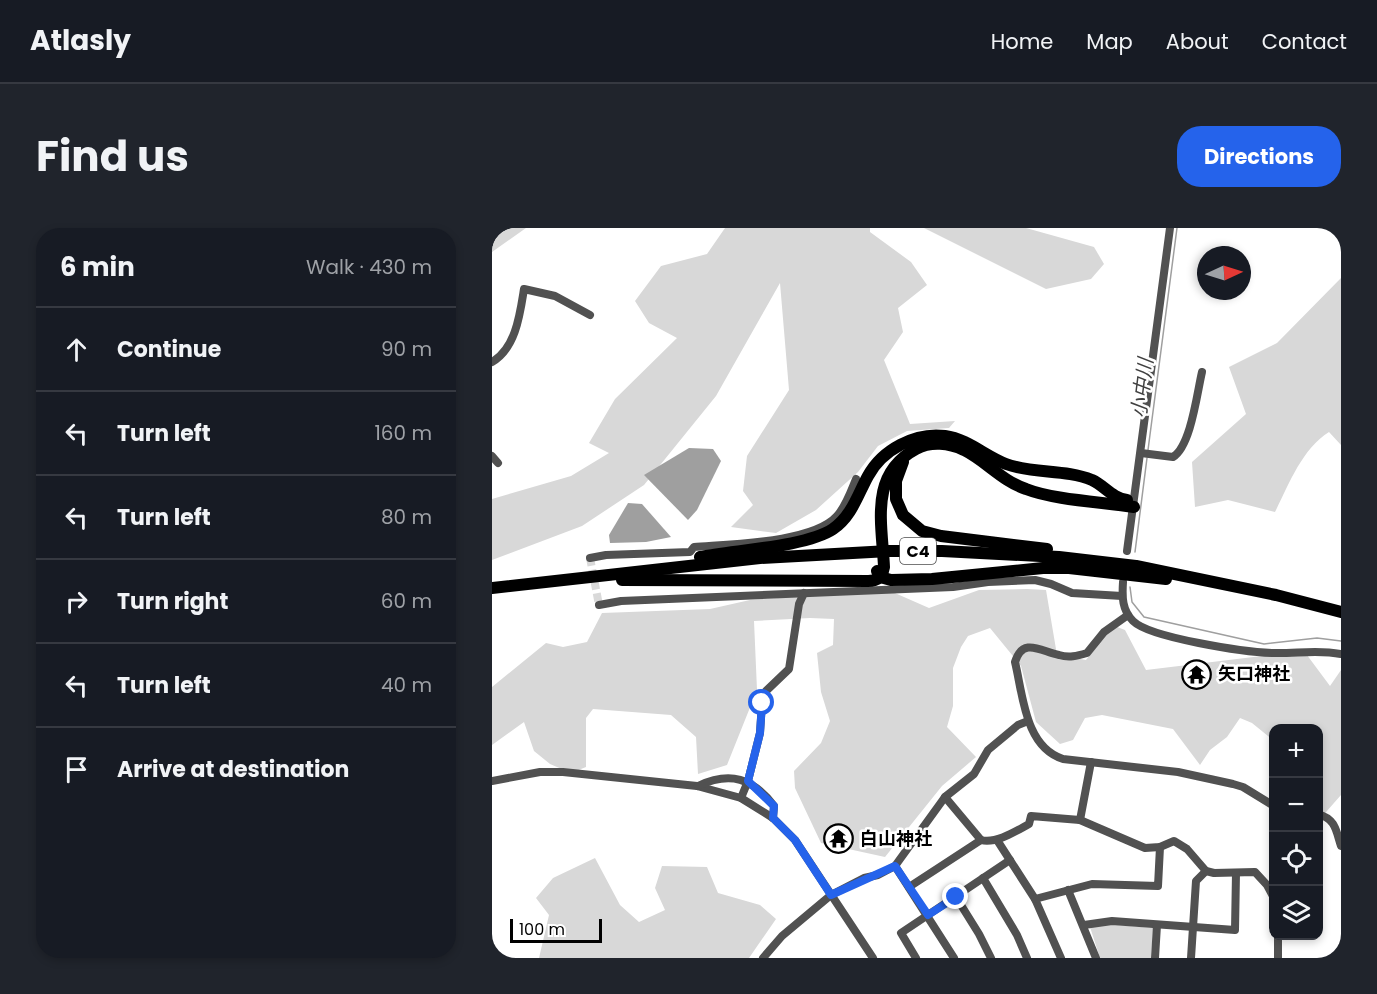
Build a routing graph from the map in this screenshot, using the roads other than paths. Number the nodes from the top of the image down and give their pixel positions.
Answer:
1 (1170, 228) edge
2 (590, 315) dead end
3 (492, 362) edge
4 (1202, 372) dead end
5 (907, 448) junction
6 (1145, 453) junction
7 (856, 478) dead end
8 (1134, 504) junction
9 (1127, 551) dead end
10 (590, 558) dead end
11 (1137, 561) junction
12 (657, 565) junction
13 (880, 571) junction
14 (1119, 578) junction
15 (1224, 584) junction
16 (492, 587) edge
17 (804, 593) junction
18 (1122, 596) junction
19 (599, 605) dead end
20 (1341, 606) edge
21 (1341, 612) edge
22 (1128, 615) junction
23 (1341, 654) edge
24 (1028, 721) junction
25 (1091, 762) junction
26 (748, 781) junction
27 (492, 782) edge
28 (697, 786) junction
29 (945, 797) junction
30 (741, 798) junction
31 (1269, 803) edge
32 (1323, 816) edge
33 (773, 818) junction
34 (1080, 820) junction
35 (981, 840) junction
36 (997, 840) junction
37 (1341, 846) edge
38 (1160, 847) junction
39 (1010, 860) junction
40 (895, 866) junction
41 (1206, 871) junction
42 (1236, 873) junction
43 (983, 879) junction
44 (909, 887) junction
45 (1269, 889) edge
46 (1068, 890) junction
47 (831, 895) junction
48 (956, 897) junction
49 (1035, 899) junction
50 (928, 915) junction
51 (1084, 925) junction
52 (1157, 925) junction
53 (1194, 927) junction
54 (1278, 940) edge
55 (763, 958) edge
56 (873, 958) edge
57 (916, 958) edge
58 (954, 958) edge
59 (991, 958) edge
60 (1027, 958) edge
61 (1061, 958) edge
62 (1096, 958) edge
63 (1155, 958) edge
64 (1191, 958) edge
65 (1278, 958) edge

1 - 6 street
2 - 3 street
4 - 6 street
5 - 8 highway
5 - 8 highway
5 - 11 highway
5 - 12 highway
5 - 13 highway
6 - 8 street
7 - 10 street
8 - 9 street
11 - 12 highway, C4
11 - 20 highway, C4
12 - 16 highway, C4
13 - 14 highway
13 - 16 highway
14 - 15 highway
14 - 18 street
15 - 16 highway, C4
15 - 21 highway, C4
17 - 18 street
17 - 19 street
17 - 26 street
18 - 22 street
22 - 23 street
22 - 24 street
24 - 25 street
24 - 29 street
25 - 31 street
25 - 34 street
26 - 28 street
26 - 30 street
26 - 33 street
27 - 28 street
28 - 30 street
29 - 35 street
29 - 40 street
30 - 33 street
32 - 37 street
33 - 47 street
34 - 36 street
34 - 38 street
35 - 36 street
35 - 44 street
36 - 39 street
38 - 41 street
38 - 46 street
39 - 43 street
39 - 49 street
40 - 44 street
40 - 47 street
41 - 42 street
41 - 53 street
42 - 45 street
42 - 53 street
43 - 48 street
43 - 60 street
44 - 50 street
46 - 49 street
46 - 51 street
47 - 55 street
47 - 56 street
48 - 50 street
48 - 59 street
49 - 61 street
50 - 57 street
50 - 58 street
51 - 52 street
51 - 62 street
52 - 53 street
52 - 63 street
53 - 64 street
54 - 65 street

